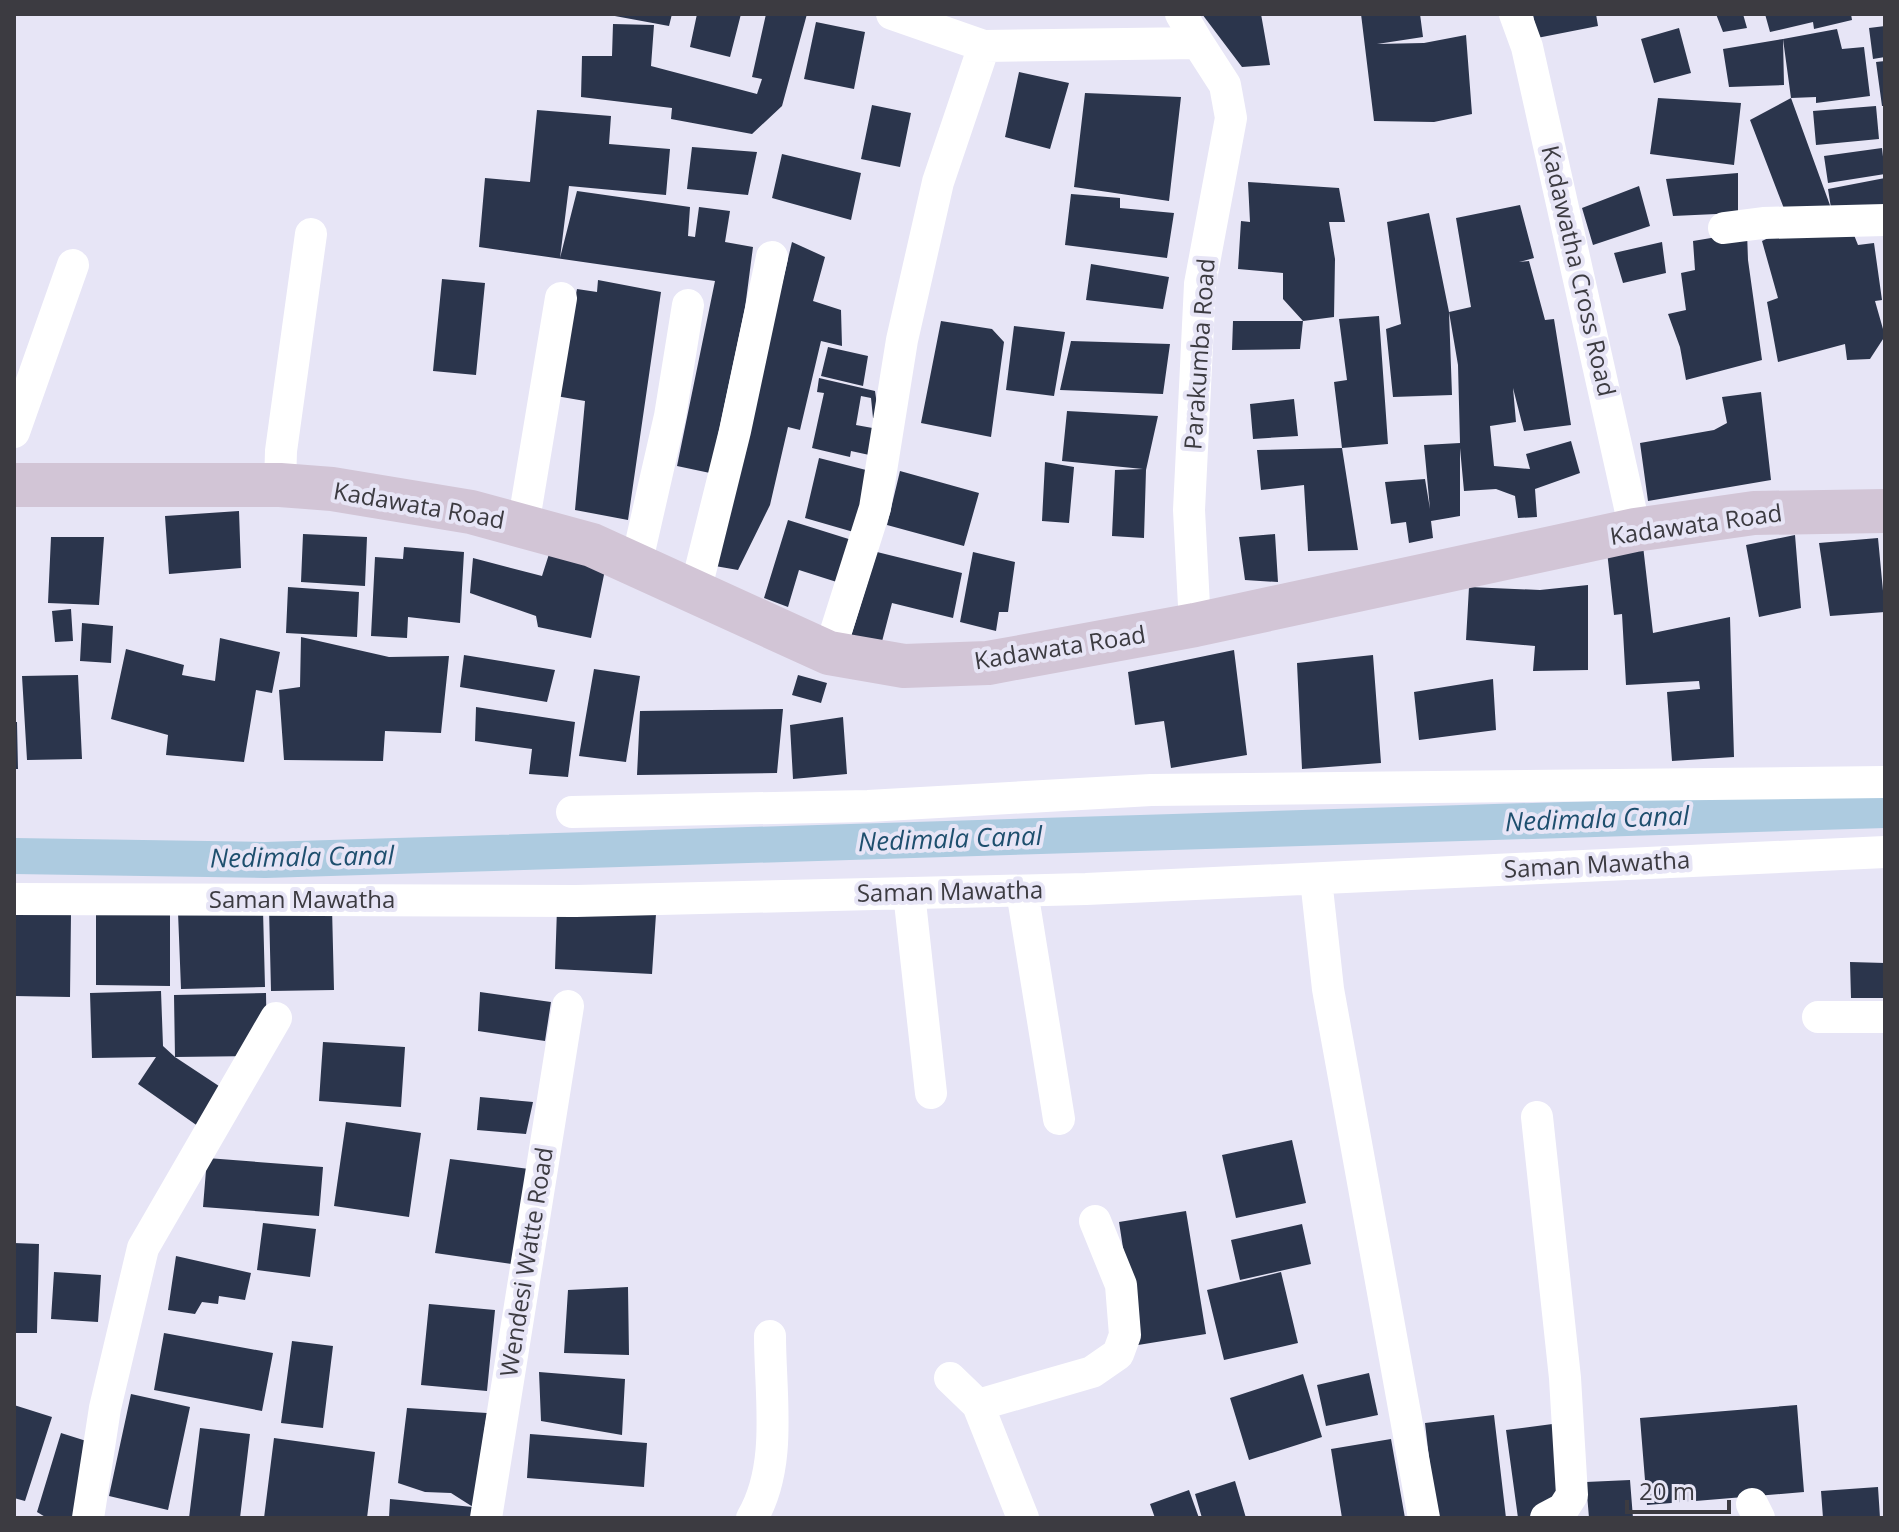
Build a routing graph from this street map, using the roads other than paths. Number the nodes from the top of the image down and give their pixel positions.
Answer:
1 (892, 14) edge
2 (1181, 14) edge
3 (1515, 14) edge
4 (1198, 43) junction
5 (984, 46) junction
6 (1885, 220) edge
7 (1724, 228) dead end
8 (311, 234) dead end
9 (772, 257) dead end
10 (73, 265) dead end
11 (561, 298) dead end
12 (688, 305) dead end
13 (14, 432) edge
14 (14, 485) edge
15 (280, 485) junction
16 (1885, 511) edge
17 (523, 526) junction
18 (1635, 530) junction
19 (636, 565) junction
20 (695, 592) junction
21 (1195, 625) junction
22 (829, 653) junction
23 (1885, 782) edge
24 (572, 812) dead end
25 (1885, 852) edge
26 (1316, 879) junction
27 (1022, 891) junction
28 (909, 893) junction
29 (14, 899) edge
30 (568, 1006) dead end
31 (1818, 1017) dead end
32 (1885, 1017) edge
33 (276, 1018) dead end
34 (931, 1093) dead end
35 (1537, 1117) dead end
36 (1059, 1119) dead end
37 (1095, 1221) dead end
38 (770, 1336) dead end
39 (950, 1378) dead end
40 (978, 1405) junction
41 (88, 1518) edge
42 (486, 1518) edge
43 (752, 1518) edge
44 (1023, 1518) edge
45 (1424, 1518) edge
46 (1546, 1518) edge

1 - 5 street
2 - 4 street
3 - 18 street, Kadawatha Cross Road
4 - 5 street
4 - 21 street, Parakumba Road
5 - 22 street
6 - 7 street
8 - 15 street
9 - 20 street
10 - 13 street
11 - 17 street
12 - 19 street
14 - 15 street, Kadawata Road
15 - 17 street, Kadawata Road
16 - 18 street, Kadawata Road
17 - 19 street, Kadawata Road
18 - 21 street, Kadawata Road
19 - 20 street, Kadawata Road
20 - 22 street, Kadawata Road
21 - 22 street, Kadawata Road
23 - 24 street
25 - 26 street, Saman Mawatha
26 - 27 street, Saman Mawatha
26 - 45 street
27 - 28 street, Saman Mawatha
27 - 36 street
28 - 29 street, Saman Mawatha
28 - 34 street
30 - 42 street, Wendesi Watte Road
31 - 32 street
33 - 41 street
35 - 46 street
37 - 40 street
38 - 43 street
39 - 40 street
40 - 44 street

